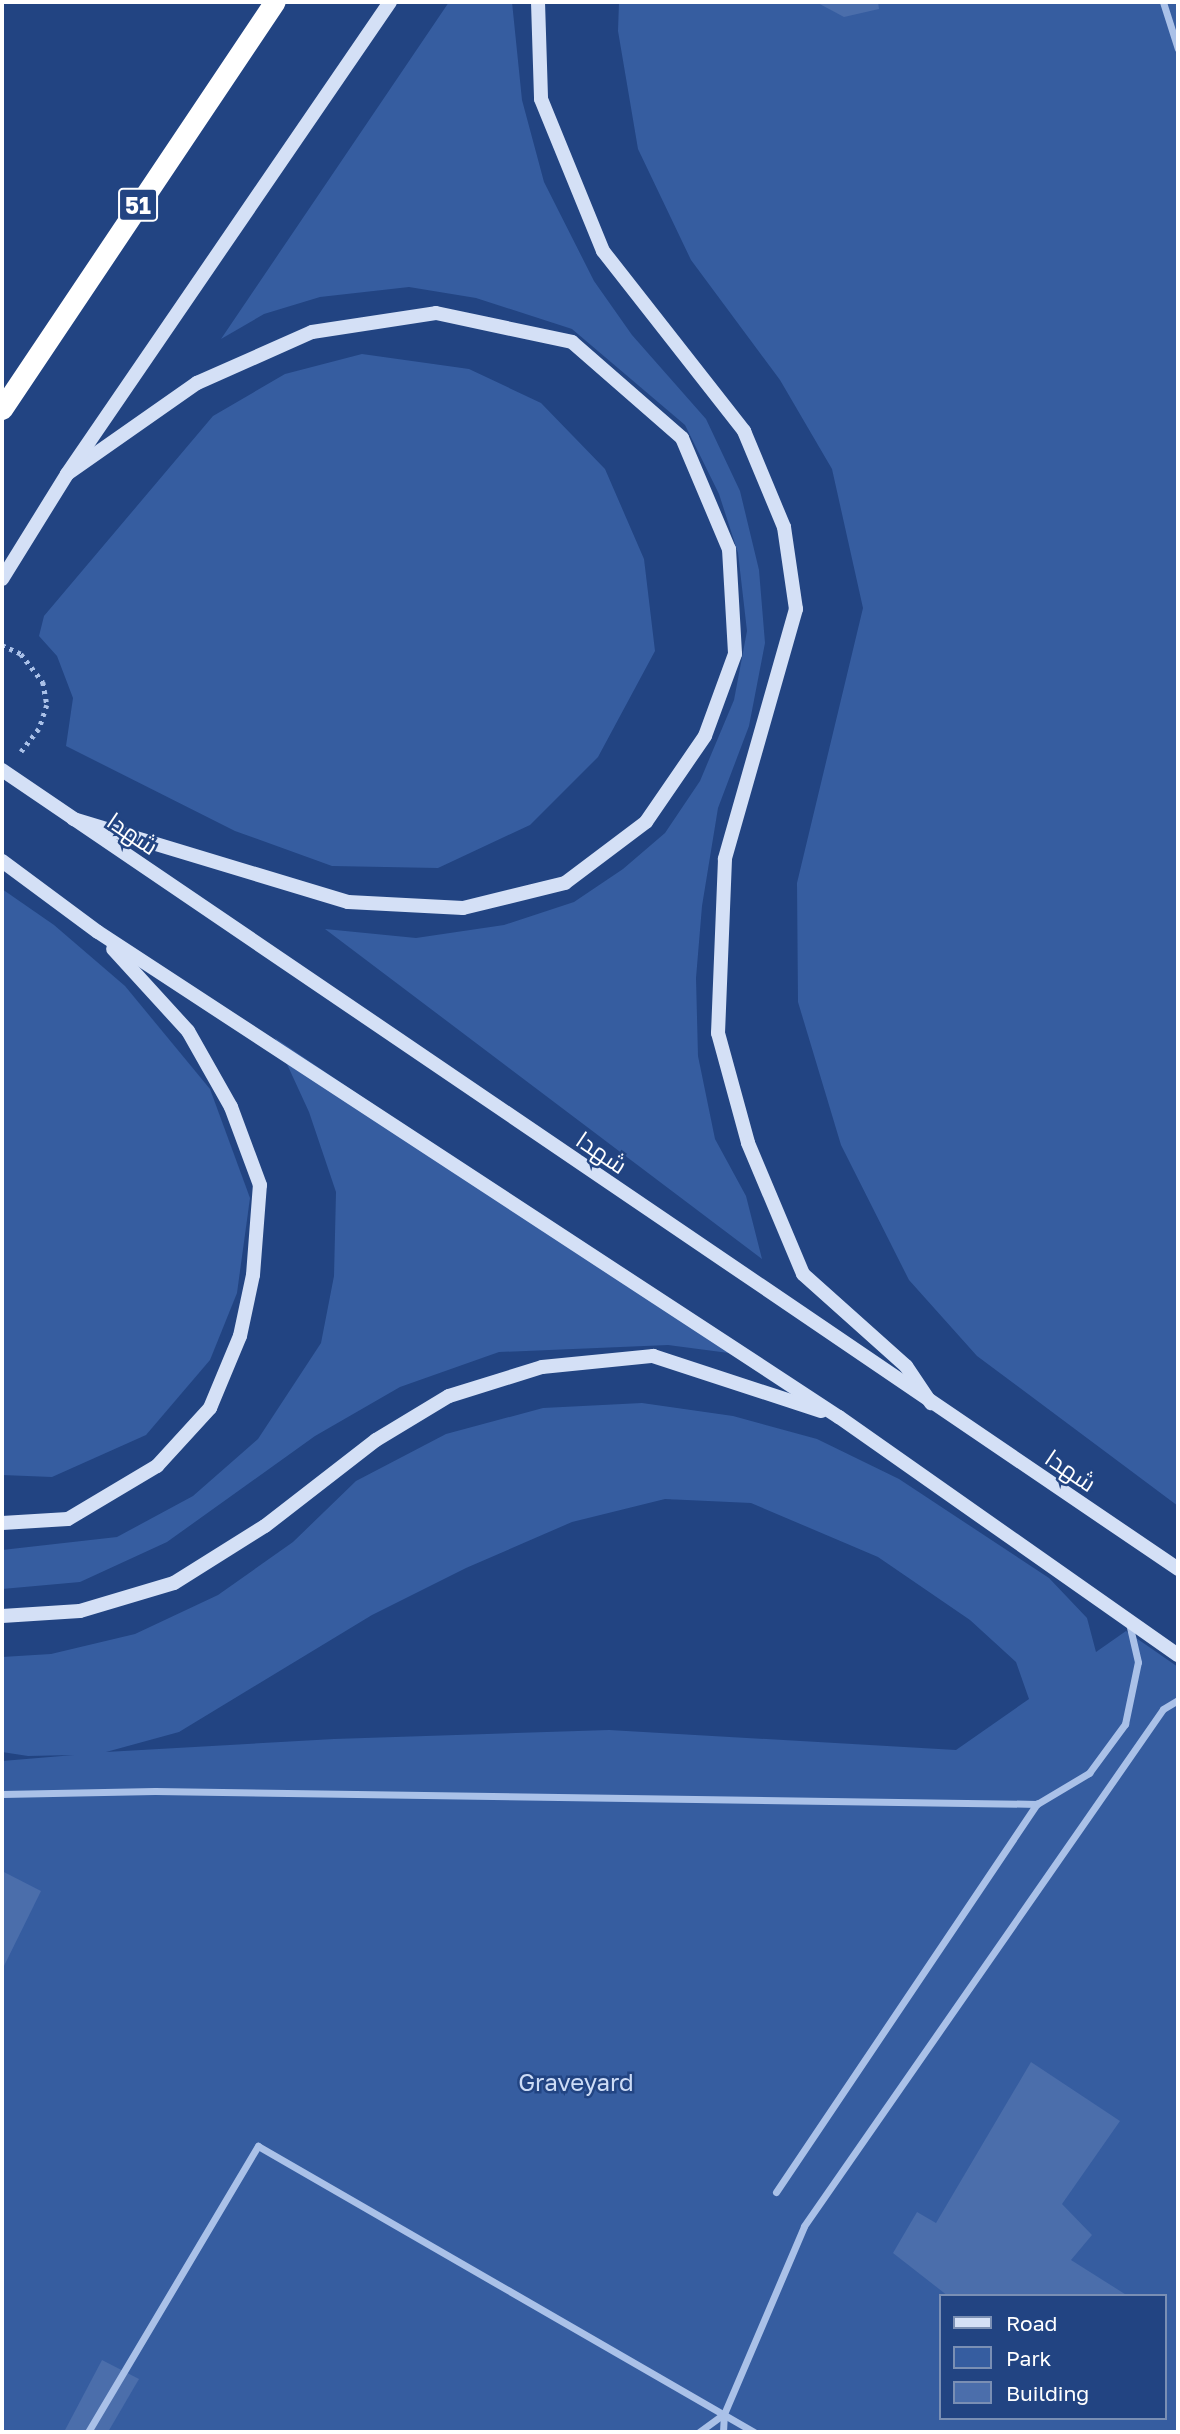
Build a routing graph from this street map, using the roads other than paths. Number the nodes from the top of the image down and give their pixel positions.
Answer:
1 (274, 2) edge
2 (390, 2) edge
3 (538, 2) edge
4 (1163, 2) edge
5 (1178, 49) edge
6 (2, 409) edge
7 (67, 474) junction
8 (2, 579) edge
9 (3, 771) edge
10 (73, 819) junction
11 (2, 861) edge
12 (98, 932) junction
13 (931, 1403) junction
14 (839, 1417) junction
15 (2, 1523) edge
16 (1178, 1569) edge
17 (1127, 1615) junction
18 (2, 1616) edge
19 (1178, 1655) edge
20 (1178, 1700) edge
21 (2, 1794) edge
22 (1037, 1804) junction
23 (776, 2192) dead end
24 (724, 2414) junction
25 (88, 2432) edge
26 (699, 2432) edge
27 (723, 2432) edge
28 (754, 2432) edge

1 - 6 highway, 51
2 - 7 main road
3 - 13 main road
4 - 5 street
7 - 8 main road
7 - 10 main road
9 - 10 main road, شهدا
10 - 13 main road, شهدا
11 - 12 main road
12 - 14 main road
12 - 15 main road
13 - 16 main road, شهدا
14 - 17 main road
14 - 18 main road
17 - 19 main road
17 - 22 street
20 - 24 street
21 - 22 street
22 - 23 street
24 - 25 street
24 - 26 street
24 - 27 street
24 - 28 street

